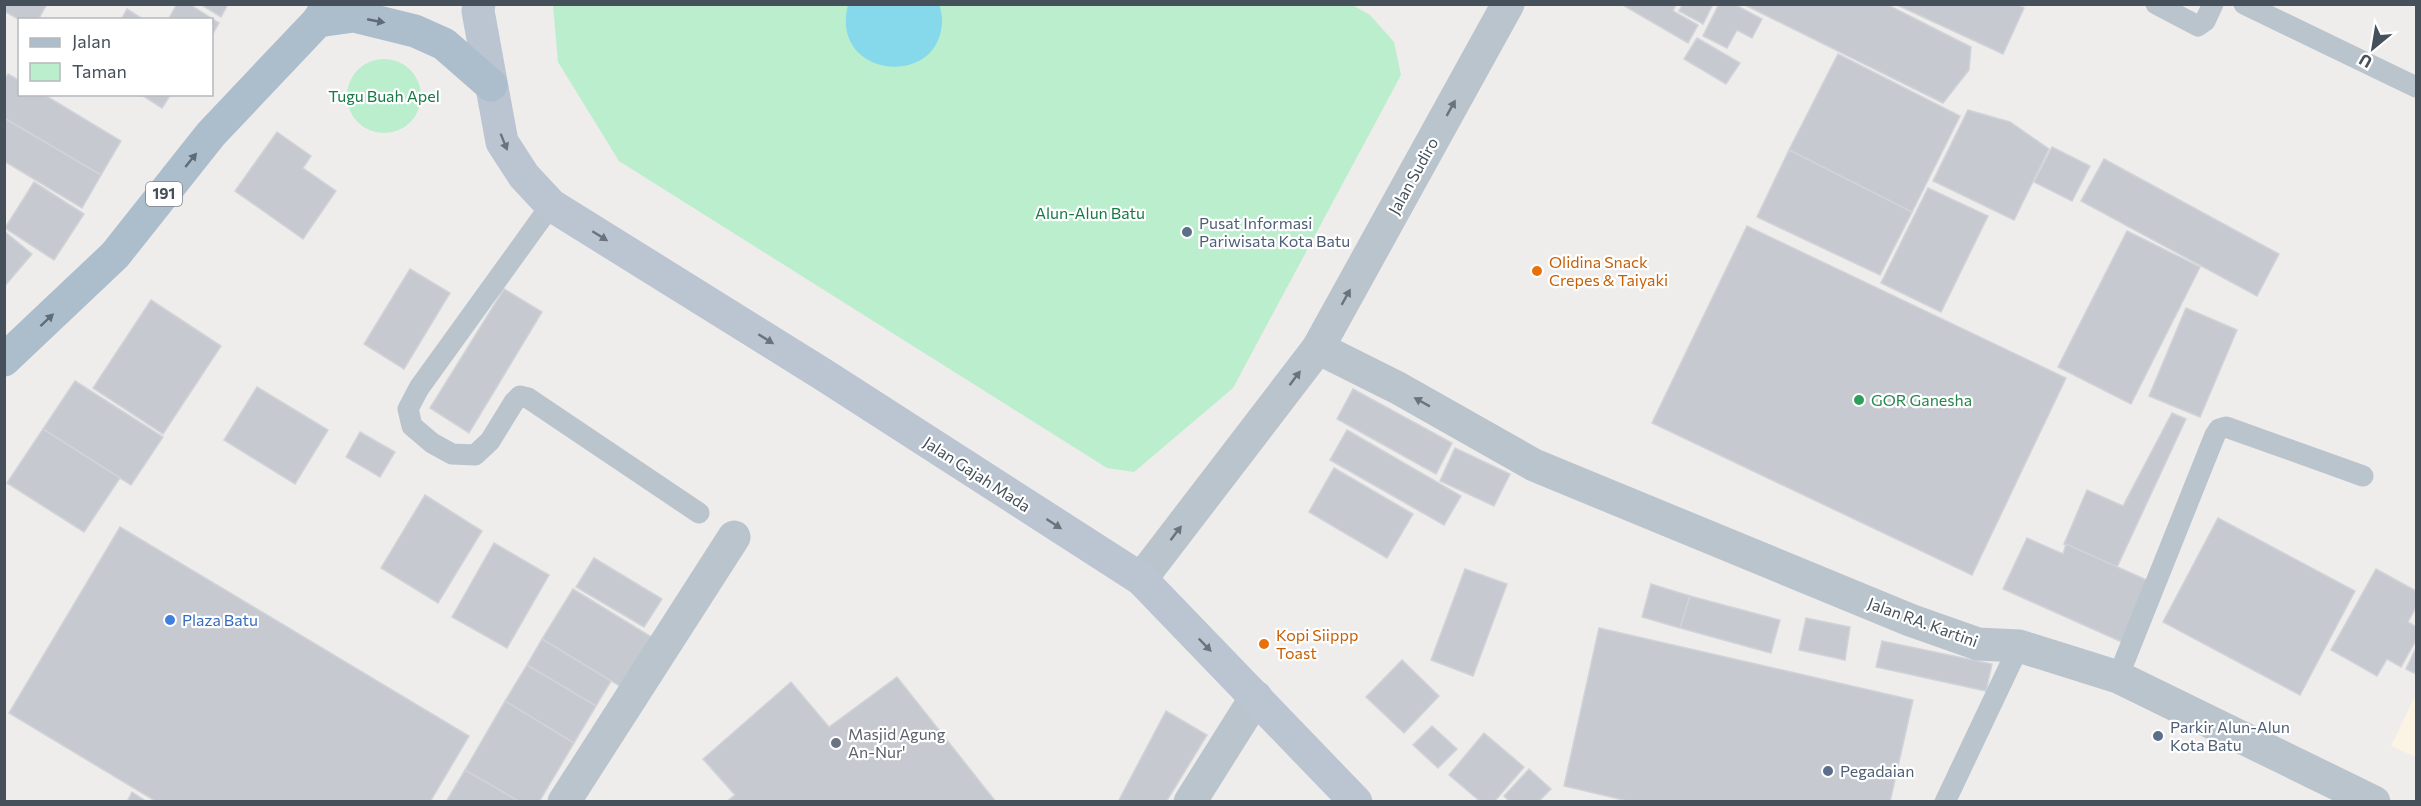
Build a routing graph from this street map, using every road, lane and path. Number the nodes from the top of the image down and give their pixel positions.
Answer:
1 (479, 4) edge
2 (1508, 4) edge
3 (2156, 4) edge
4 (2213, 4) edge
5 (2244, 4) edge
6 (324, 13) edge
7 (491, 85) junction
8 (2416, 87) edge
9 (551, 205) junction
10 (1318, 348) junction
11 (4, 360) edge
12 (2363, 476) dead end
13 (699, 513) dead end
14 (734, 537) dead end
15 (1141, 579) junction
16 (2019, 646) junction
17 (2118, 677) junction
18 (1256, 697) junction
19 (564, 801) edge
20 (1190, 801) edge
21 (1356, 801) edge
22 (1945, 801) edge
23 (2374, 801) edge

1 - 7 street, Jalan Gajah Mada
10 -> 2 street, Jalan Sudiro
3 - 4 lane
5 - 8 lane
6 -> 7 main road
11 -> 6 main road, 191
7 -> 9 street, Jalan Gajah Mada
9 - 13 lane
9 -> 15 street, Jalan Gajah Mada
15 -> 10 street, Jalan Sudiro
16 -> 10 street, Jalan RA. Kartini
12 - 17 lane
14 - 19 street
15 -> 18 street, Jalan Gajah Mada
16 - 17 street, Jalan RA. Kartini
16 - 22 lane
17 - 23 street, Jalan RA. Kartini
18 - 20 street
18 - 21 street, Jalan Gajah Mada

